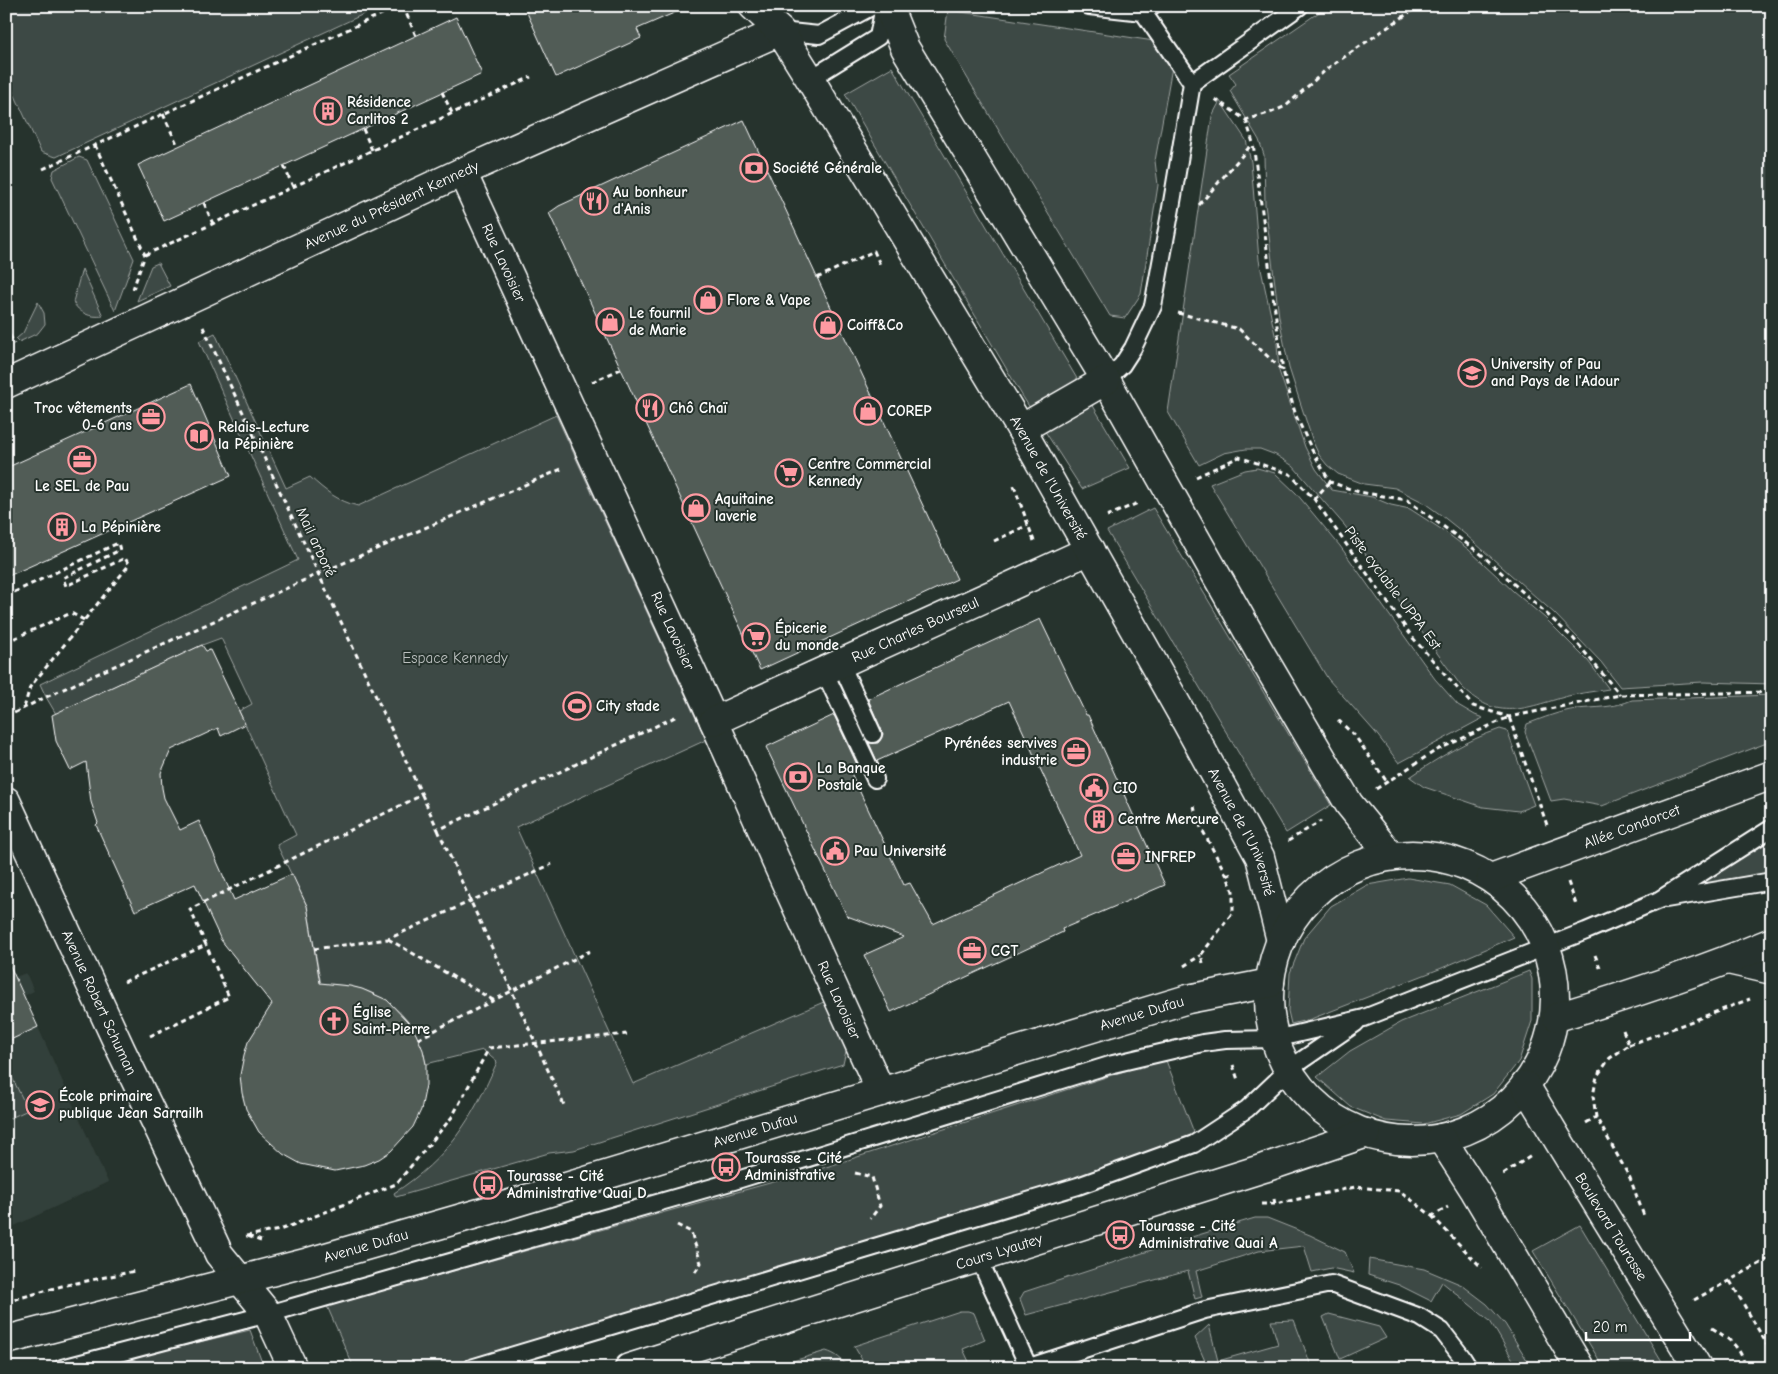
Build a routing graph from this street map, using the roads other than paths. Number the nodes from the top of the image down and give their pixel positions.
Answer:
1 (752, 6) edge
2 (873, 6) edge
3 (884, 6) edge
4 (888, 6) edge
5 (1089, 6) edge
6 (1300, 6) edge
7 (1148, 9) edge
8 (779, 19) edge
9 (810, 78) junction
10 (1192, 83) junction
11 (462, 172) junction
12 (1106, 380) junction
13 (6, 384) edge
14 (1021, 429) junction
15 (1084, 540) junction
16 (832, 668) junction
17 (710, 712) junction
18 (873, 734) dead end
19 (1772, 775) edge
20 (875, 779) dead end
21 (6, 801) edge
22 (1772, 828) edge
23 (1391, 856) junction
24 (1491, 878) junction
25 (1772, 881) edge
26 (1659, 900) junction
27 (1281, 941) junction
28 (1772, 942) edge
29 (1546, 946) junction
30 (1728, 960) junction
31 (1772, 970) edge
32 (1270, 983) junction
33 (1557, 1017) junction
34 (1364, 1018) junction
35 (1275, 1039) junction
36 (1289, 1069) junction
37 (1525, 1085) junction
38 (881, 1092) junction
39 (1367, 1133) junction
40 (1441, 1138) junction
41 (978, 1258) junction
42 (241, 1281) junction
43 (268, 1314) junction
44 (6, 1340) edge
45 (62, 1368) edge
46 (293, 1368) edge
47 (471, 1368) edge
48 (629, 1368) edge
49 (1029, 1368) edge
50 (1469, 1368) edge
51 (1580, 1368) edge
52 (1698, 1368) edge

1 - 8 main road, Avenue de l'Université
2 - 8 lane
3 - 9 lane
4 - 12 main road
5 - 7 lane
6 - 10 lane
7 - 10 lane
8 - 9 main road, Avenue de l'Université
8 - 11 main road, Avenue du Président Kennedy
9 - 14 main road, Avenue de l'Université
10 - 12 lane
11 - 13 main road, Avenue du Président Kennedy
11 - 17 main road, Rue Lavoisier
12 - 14 main road
12 - 23 main road
14 - 15 main road, Avenue de l'Université
15 - 16 main road, Rue Charles Bourseul
15 - 27 main road, Avenue de l'Université
16 - 17 main road, Rue Charles Bourseul
16 - 18 lane
16 - 20 lane
17 - 38 main road, Rue Lavoisier
19 - 24 main road, Allée Condorcet
21 - 42 main road, Avenue Robert Schuman
22 - 26 lane
23 - 24 main road
23 - 27 main road
24 - 29 main road
25 - 26 lane
26 - 29 lane
27 - 32 main road
28 - 30 main road
29 - 33 main road
29 - 34 lane
30 - 31 main road
30 - 33 main road
32 - 35 main road
32 - 38 main road, Avenue Dufau
33 - 37 main road
34 - 35 lane
34 - 36 lane
35 - 36 main road
35 - 43 lane
36 - 39 main road
36 - 47 lane
37 - 40 main road
37 - 52 main road, Boulevard Tourasse
38 - 42 main road, Avenue Dufau
39 - 40 main road
39 - 41 main road, Cours Lyautey
40 - 51 main road
41 - 48 main road, Cours Lyautey
41 - 49 lane
42 - 43 main road
42 - 44 main road, Avenue Dufau
43 - 45 lane
43 - 46 main road
49 - 50 lane

